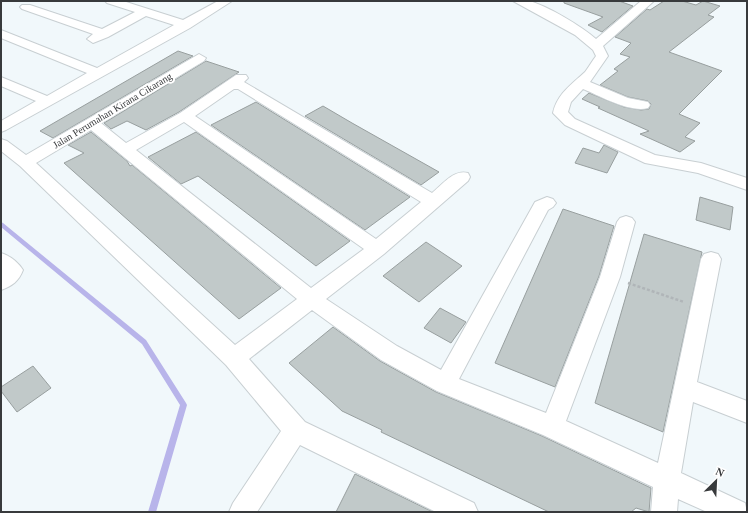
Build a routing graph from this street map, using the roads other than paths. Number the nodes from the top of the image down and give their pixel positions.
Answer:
1 (111, 1) edge
2 (519, 1) edge
3 (648, 1) edge
4 (221, 2) edge
5 (26, 7) dead end
6 (145, 12) junction
7 (186, 25) junction
8 (1, 34) edge
9 (104, 34) junction
10 (89, 41) dead end
11 (596, 45) junction
12 (199, 58) dead end
13 (99, 73) junction
14 (248, 74) dead end
15 (1, 81) edge
16 (581, 83) junction
17 (231, 84) junction
18 (47, 102) junction
19 (643, 105) dead end
20 (185, 116) junction
21 (92, 123) junction
22 (1, 128) edge
23 (1, 144) edge
24 (127, 149) junction
25 (26, 162) junction
26 (462, 177) dead end
27 (747, 184) edge
28 (433, 202) junction
29 (547, 203) dead end
30 (626, 222) dead end
31 (378, 249) junction
32 (711, 259) dead end
33 (311, 299) junction
34 (234, 358) junction
35 (445, 384) junction
36 (684, 388) junction
37 (747, 412) edge
38 (552, 427) junction
39 (296, 430) junction
40 (667, 482) junction
41 (242, 512) edge
42 (465, 512) edge
43 (664, 512) edge
44 (736, 512) edge

1 - 6 street
2 - 11 street
3 - 11 street
4 - 7 street
5 - 9 street
6 - 7 street
6 - 9 street
7 - 13 street
8 - 13 street
9 - 10 street
11 - 16 street
12 - 21 street, Jalan Perumahan Kirana Cikarang
13 - 18 street
14 - 17 street
15 - 18 street
16 - 19 street
16 - 27 street
17 - 20 street
17 - 28 street
18 - 22 street
20 - 24 street
20 - 31 street
21 - 24 street
21 - 25 street, Jalan Perumahan Kirana Cikarang
23 - 25 street
24 - 33 street
25 - 34 street
26 - 28 street
28 - 31 street
29 - 35 street
30 - 38 street
31 - 33 street
32 - 36 street
33 - 34 street
33 - 35 street
34 - 39 street
35 - 38 street
36 - 37 street
36 - 40 street
38 - 40 street
39 - 41 street
39 - 42 street
40 - 43 street
40 - 44 street

